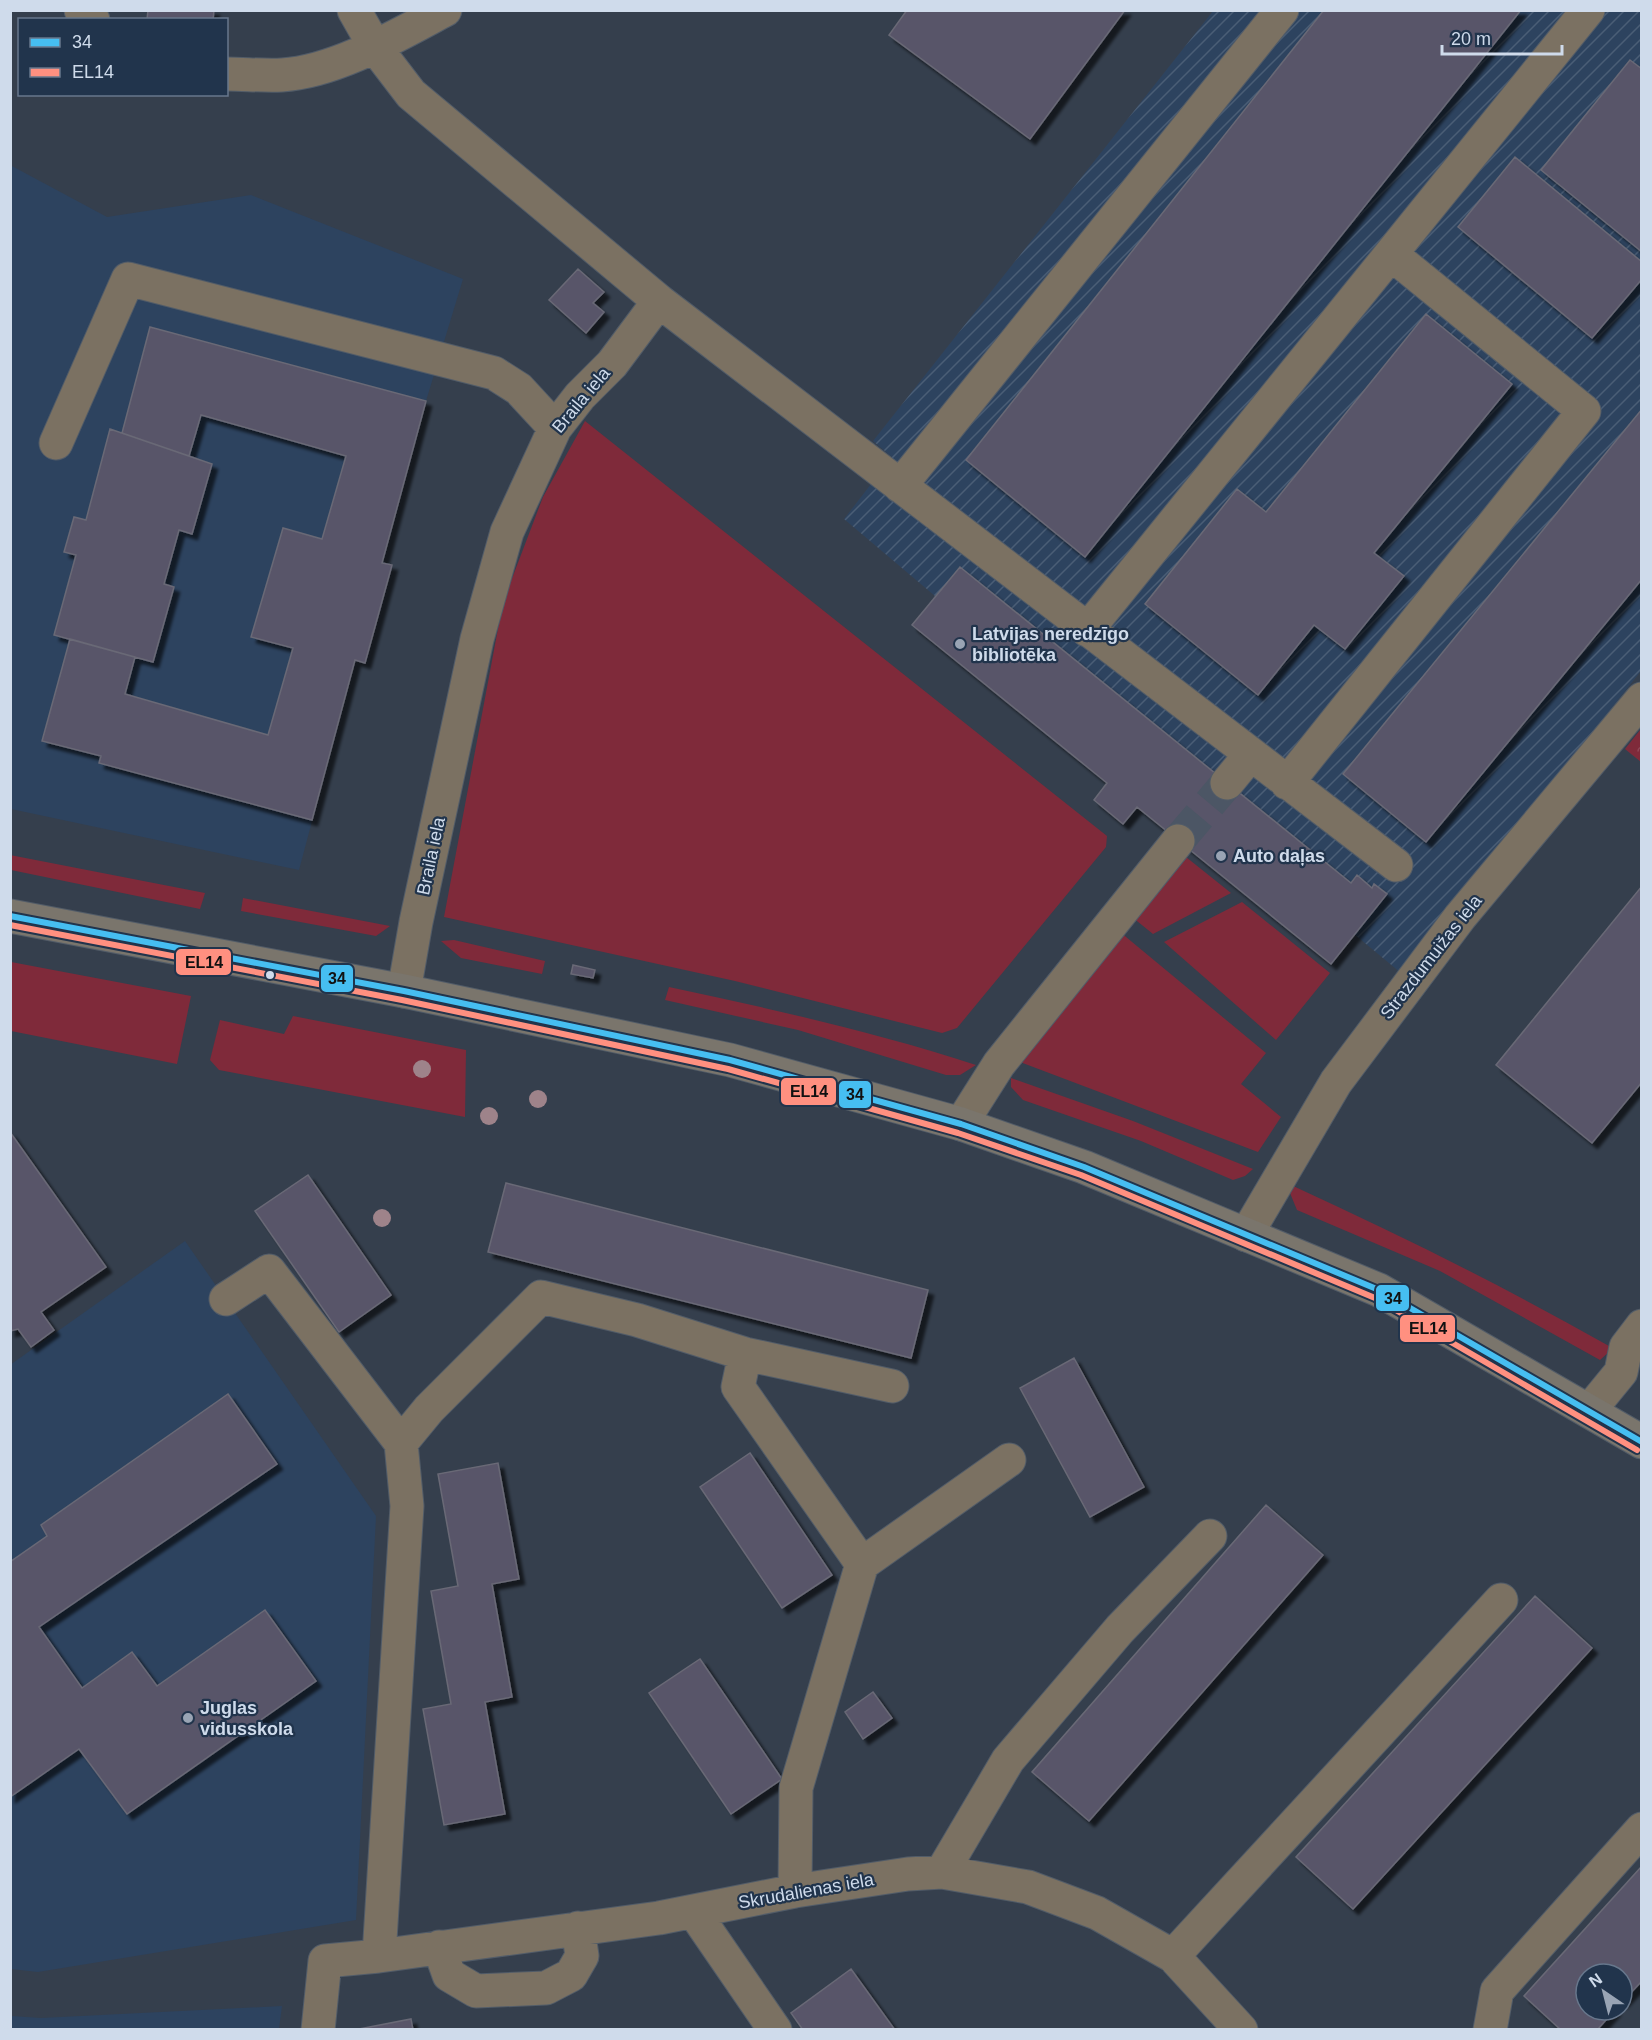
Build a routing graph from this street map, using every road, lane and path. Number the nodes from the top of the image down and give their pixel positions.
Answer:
1 (354, 10) edge
2 (445, 10) edge
3 (1282, 10) edge
4 (1588, 10) edge
5 (375, 47) junction
6 (228, 74) edge
7 (1391, 254) junction
8 (659, 301) junction
9 (555, 428) junction
10 (57, 443) dead end
11 (900, 486) junction
12 (1087, 630) junction
13 (1641, 699) edge
14 (1250, 755) junction
15 (1227, 783) tunnel mouth
16 (1287, 783) junction
17 (1178, 841) tunnel mouth
18 (1396, 865) dead end
19 (10, 916) edge
20 (405, 991) junction
21 (961, 1124) junction
22 (1246, 1235) junction
23 (226, 1299) dead end
24 (1641, 1326) edge
25 (745, 1354) junction
26 (1631, 1368) edge
27 (892, 1386) dead end
28 (1589, 1411) junction
29 (1641, 1442) edge
30 (401, 1443) junction
31 (1009, 1460) dead end
32 (1210, 1536) dead end
33 (862, 1564) junction
34 (1501, 1600) dead end
35 (1641, 1829) edge
36 (942, 1872) junction
37 (795, 1891) junction
38 (694, 1912) junction
39 (578, 1928) junction
40 (439, 1947) junction
41 (379, 1956) junction
42 (1173, 1956) junction
43 (318, 2030) edge
44 (775, 2030) edge
45 (1241, 2030) edge
46 (1490, 2030) edge

1 - 5 street
2 - 5 street
3 - 11 street
4 - 7 street
5 - 6 street
5 - 8 street
7 - 12 street
7 - 16 street
8 - 9 street, Braila iela
8 - 11 street
9 - 10 street
9 - 20 street, Braila iela
11 - 12 street
12 - 14 street
13 - 22 street, Strazdumuižas iela
14 - 15 street
14 - 16 street
16 - 18 street
17 - 21 street
19 - 20 main road
20 - 21 main road
21 - 22 main road
22 - 28 main road
23 - 30 street
24 - 26 street
25 - 27 street
25 - 30 street
25 - 33 street
26 - 28 street
28 - 29 main road
30 - 41 street
31 - 33 street
32 - 36 street
33 - 37 street
34 - 42 street
35 - 46 street
36 - 37 street, Skrudalienas iela
36 - 42 street, Skrudalienas iela
37 - 38 street, Skrudalienas iela
38 - 39 street, Skrudalienas iela
38 - 44 street
39 - 40 street, Skrudalienas iela
39 - 40 street
40 - 41 street, Skrudalienas iela
41 - 43 street, Skrudalienas iela
42 - 45 street, Skrudalienas iela

